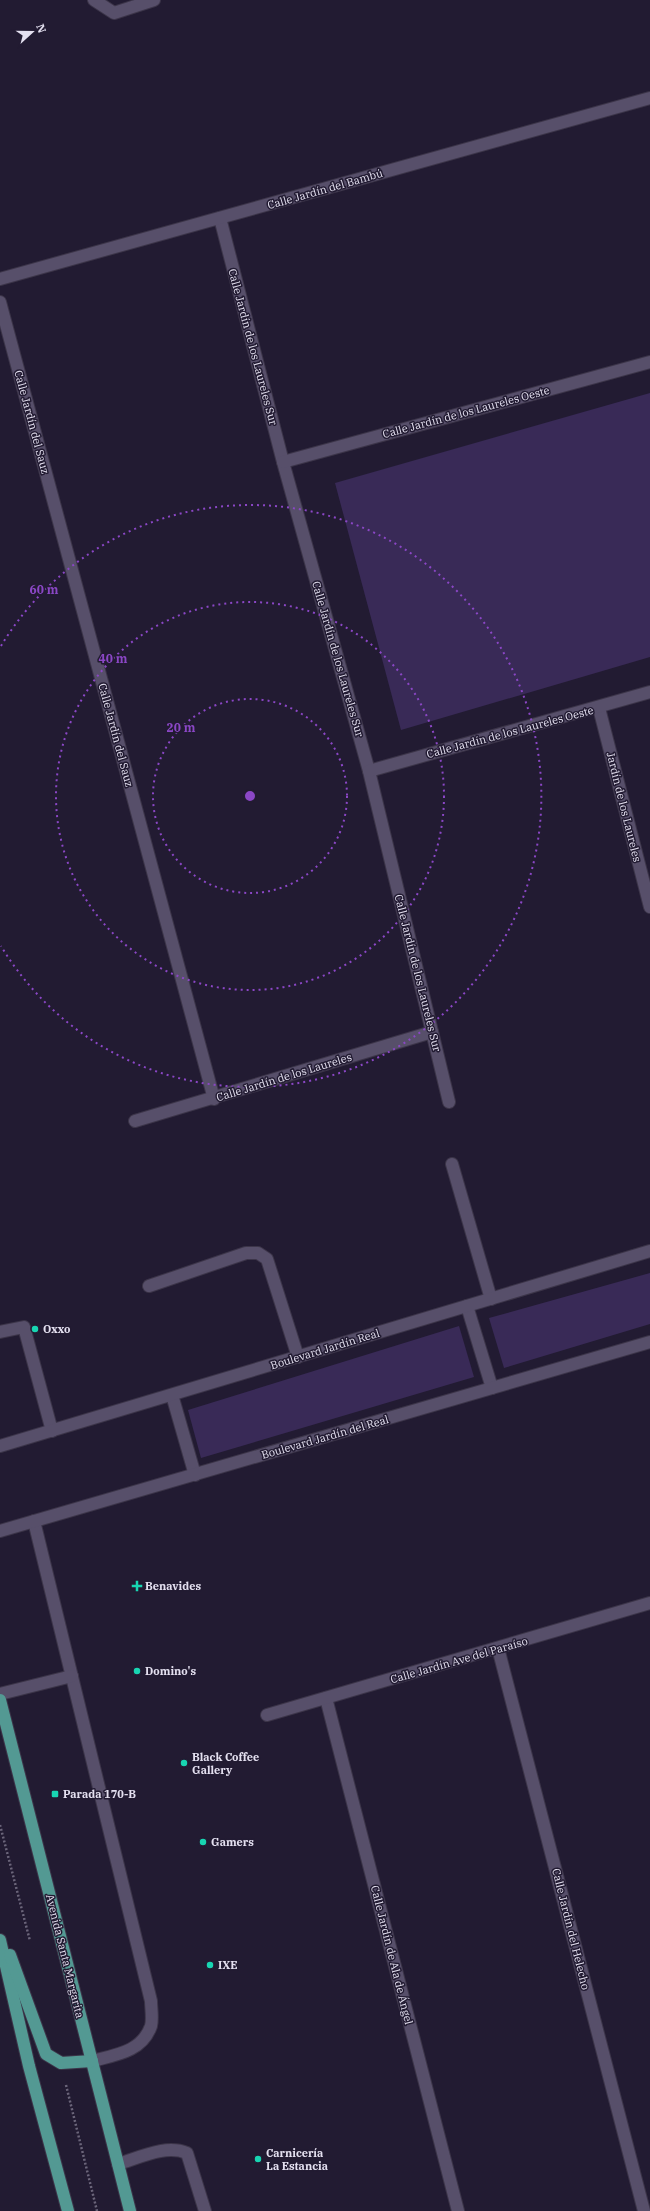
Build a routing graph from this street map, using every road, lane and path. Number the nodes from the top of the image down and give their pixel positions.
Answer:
1 (94, 0) edge
2 (154, 0) edge
3 (650, 98) edge
4 (220, 218) junction
5 (0, 279) edge
6 (0, 302) edge
7 (650, 362) edge
8 (283, 462) junction
9 (650, 692) edge
10 (599, 708) junction
11 (369, 771) junction
12 (650, 907) edge
13 (432, 1032) junction
14 (214, 1099) junction
15 (449, 1102) dead end
16 (135, 1121) dead end
17 (452, 1164) dead end
18 (650, 1251) edge
19 (149, 1286) dead end
20 (491, 1299) junction
21 (467, 1306) junction
22 (0, 1332) edge
23 (650, 1342) edge
24 (298, 1357) junction
25 (492, 1388) junction
26 (172, 1395) junction
27 (52, 1431) junction
28 (0, 1446) edge
29 (195, 1475) junction
30 (34, 1521) junction
31 (0, 1531) edge
32 (650, 1603) edge
33 (498, 1648) junction
34 (72, 1676) junction
35 (0, 1694) edge
36 (326, 1698) junction
37 (0, 1700) edge
38 (268, 1716) dead end
39 (0, 1935) edge
40 (0, 1940) edge
41 (92, 2061) junction
42 (118, 2164) junction
43 (68, 2211) edge
44 (130, 2211) edge
45 (205, 2211) edge
46 (458, 2211) edge
47 (644, 2211) edge

1 - 2 street
3 - 4 street, Calle Jardín del Bambú
4 - 5 street, Calle Jardín del Bambú
4 - 8 street, Calle Jardín de los Laureles Sur
6 - 14 street, Calle Jardín del Sauz
7 - 8 street, Calle Jardín de los Laureles Oeste
8 - 11 street, Calle Jardín de los Laureles Sur
9 - 10 street, Calle Jardín de los Laureles Oeste
10 - 11 street, Calle Jardín de los Laureles Oeste
10 - 12 street, Jardín de los Laureles
11 - 13 street, Calle Jardín de los Laureles Sur
13 - 14 street, Calle Jardín de los Laureles
13 - 15 street, Calle Jardín de los Laureles Sur
14 - 16 street, Calle Jardín de los Laureles
17 - 20 street
18 - 20 street, Boulevard Jardín Real
19 - 24 street
20 - 21 street, Boulevard Jardín Real
21 - 24 street, Boulevard Jardín Real
21 - 25 street
22 - 27 street
23 - 25 street, Boulevard Jardín del Real
24 - 26 street, Boulevard Jardín Real
25 - 29 street, Boulevard Jardín del Real
26 - 27 street, Boulevard Jardín Real
26 - 29 street
27 - 28 street, Boulevard Jardín Real
29 - 30 street, Boulevard Jardín del Real
30 - 31 street, Boulevard Jardín del Real
30 - 34 street
32 - 33 street, Calle Jardín Ave del Paraíso
33 - 36 street, Calle Jardín Ave del Paraíso
33 - 47 street, Calle Jardín del Helecho
34 - 35 street
34 - 41 street
36 - 38 street, Calle Jardín Ave del Paraíso
36 - 46 street, Calle Jardín de Ala de Ángel
37 - 41 main road, Avenida Santa Margarita
39 - 41 main road
40 - 43 main road
41 - 42 main road, Avenida Santa Margarita
42 - 44 main road, Avenida Santa Margarita
42 - 45 street

